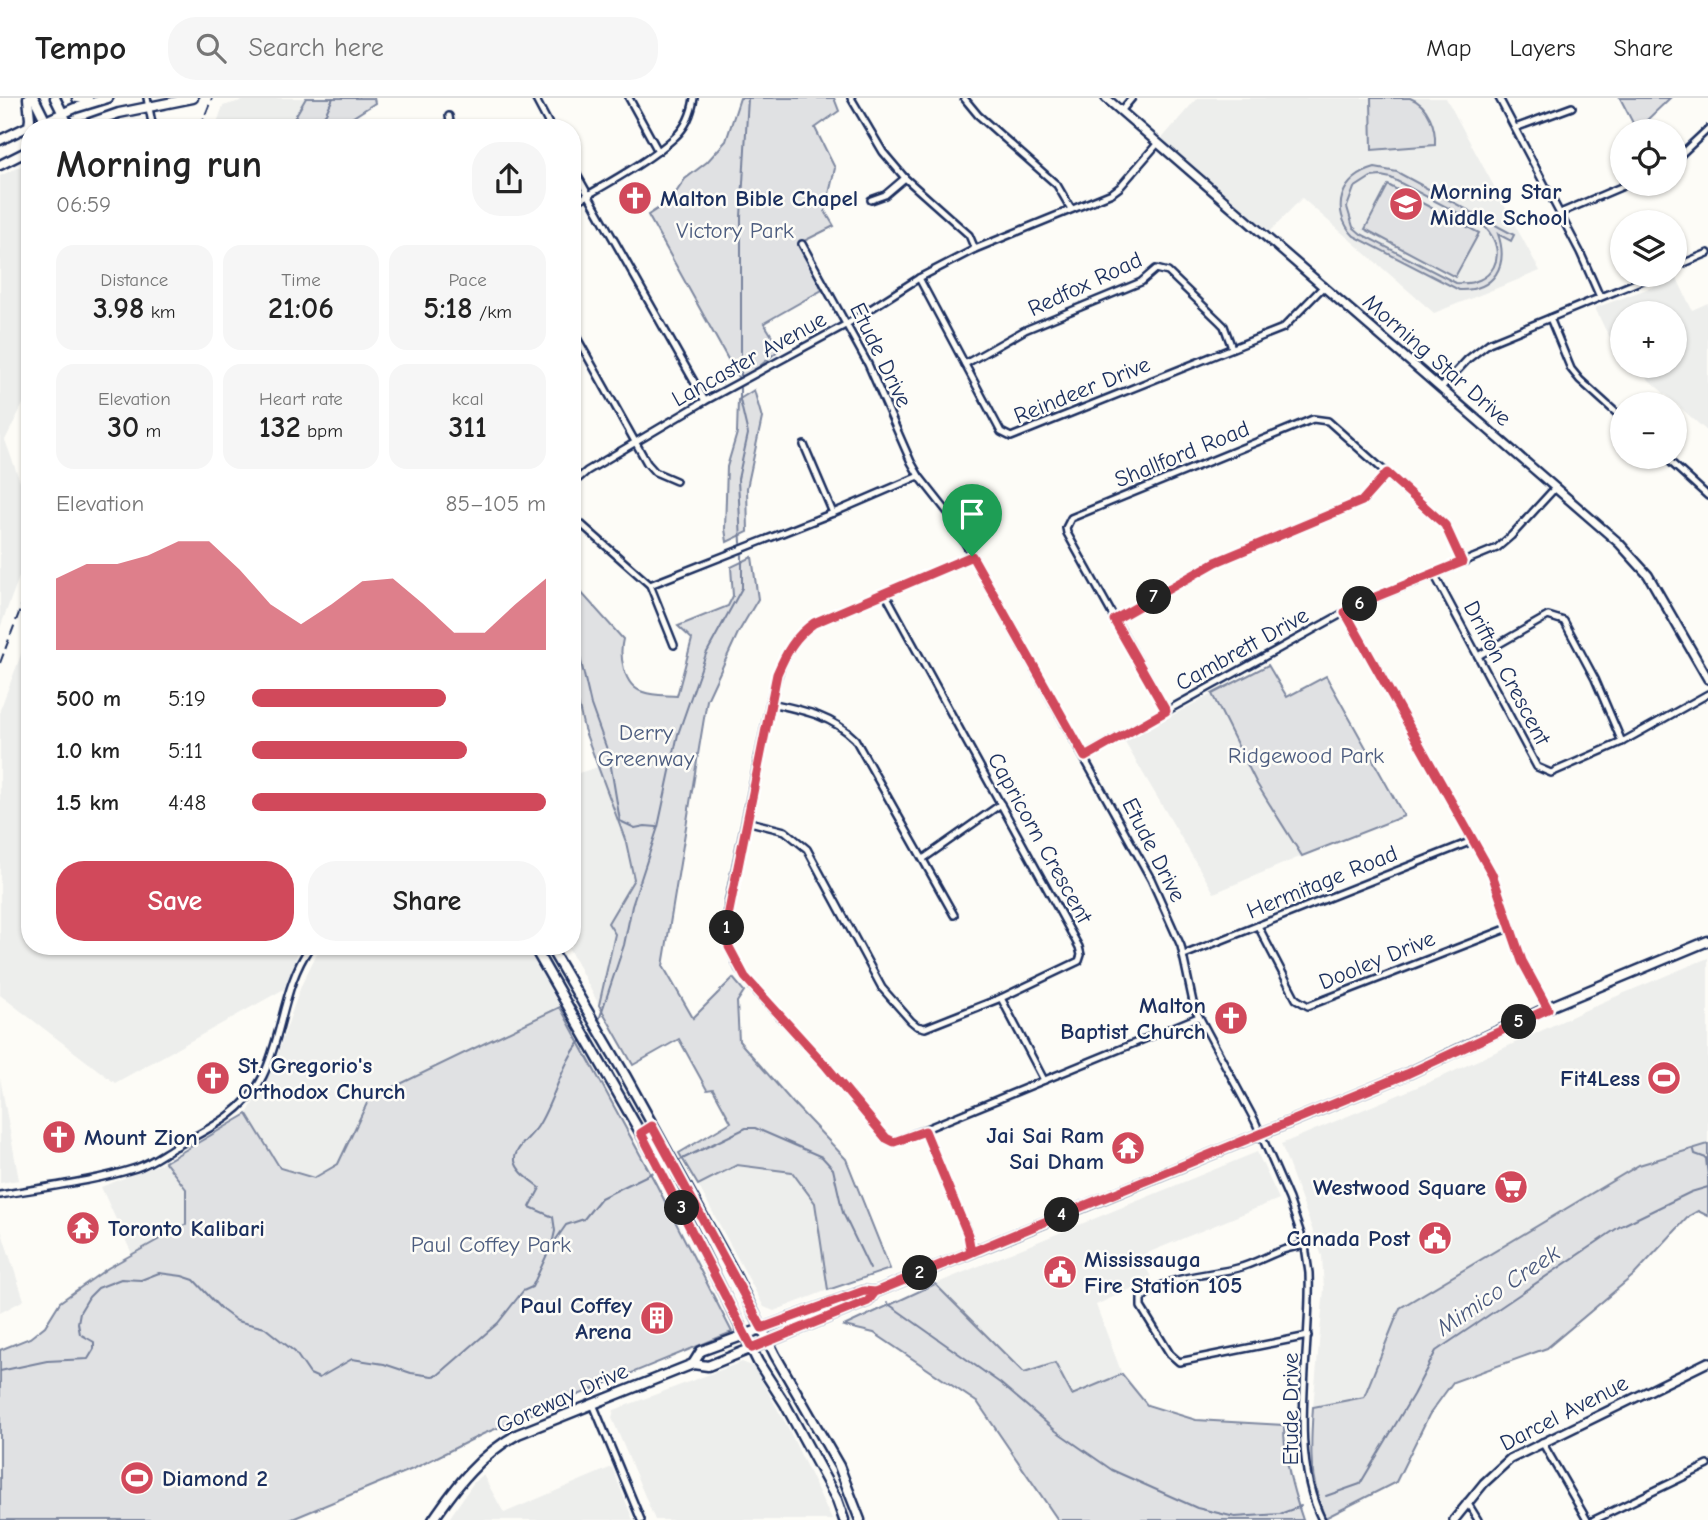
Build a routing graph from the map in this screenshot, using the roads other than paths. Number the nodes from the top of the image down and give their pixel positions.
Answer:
1 (28, 98) edge
2 (34, 98) edge
3 (55, 98) edge
4 (77, 98) edge
5 (88, 98) edge
6 (105, 98) edge
7 (193, 98) edge
8 (535, 98) edge
9 (629, 98) edge
10 (694, 98) edge
11 (851, 98) edge
12 (964, 98) edge
13 (1106, 98) edge
14 (1132, 98) edge
15 (1499, 98) edge
16 (148, 102) edge
17 (1572, 107) dead end
18 (1122, 110) junction
19 (63, 113) junction
20 (449, 116) dead end
21 (30, 119) edge
22 (44, 119) edge
23 (54, 119) edge
24 (66, 119) edge
25 (102, 119) edge
26 (450, 119) edge
27 (546, 119) edge
28 (1515, 128) junction
29 (1708, 129) edge
30 (21, 130) edge
31 (21, 132) edge
32 (0, 142) edge
33 (1158, 143) junction
34 (1687, 149) edge
35 (658, 151) junction
36 (21, 154) edge
37 (21, 160) edge
38 (0, 164) edge
39 (0, 171) edge
40 (905, 178) junction
41 (581, 182) edge
42 (1610, 192) edge
43 (588, 195) junction
44 (581, 199) edge
45 (871, 200) dead end
46 (1071, 209) junction
47 (1560, 213) junction
48 (803, 244) dead end
49 (975, 249) junction
50 (1708, 253) edge
51 (1687, 262) edge
52 (919, 278) junction
53 (1324, 286) junction
54 (1625, 287) edge
55 (1600, 297) junction
56 (1550, 318) junction
57 (848, 324) junction
58 (581, 345) edge
59 (1233, 348) junction
60 (965, 364) junction
61 (1441, 388) junction
62 (705, 401) junction
63 (1610, 407) edge
64 (636, 442) junction
65 (804, 445) dead end
66 (1678, 469) edge
67 (1387, 473) junction
68 (581, 476) edge
69 (919, 476) junction
70 (676, 481) dead end
71 (1555, 488) junction
72 (1708, 496) edge
73 (833, 513) junction
74 (581, 524) edge
75 (972, 556) junction
76 (1462, 562) junction
77 (1434, 574) junction
78 (650, 585) junction
79 (885, 593) junction
80 (1345, 612) junction
81 (1114, 620) junction
82 (674, 645) dead end
83 (1478, 656) junction
84 (1708, 680) edge
85 (1708, 694) edge
86 (770, 703) junction
87 (1166, 711) junction
88 (1622, 742) junction
89 (1085, 757) junction
90 (1002, 804) junction
91 (746, 821) junction
92 (1472, 841) junction
93 (923, 859) junction
94 (954, 915) dead end
95 (1258, 926) junction
96 (1511, 928) junction
97 (1708, 941) edge
98 (306, 955) edge
99 (539, 955) edge
100 (555, 955) edge
101 (1184, 955) junction
102 (1000, 998) junction
103 (1548, 1009) junction
104 (1198, 1017) junction
105 (609, 1049) junction
106 (597, 1056) junction
107 (1044, 1080) junction
108 (652, 1126) junction
109 (925, 1131) junction
110 (641, 1133) junction
111 (1262, 1134) junction
112 (0, 1195) edge
113 (708, 1227) junction
114 (695, 1233) junction
115 (1305, 1246) junction
116 (971, 1252) junction
117 (875, 1292) junction
118 (762, 1328) junction
119 (745, 1334) junction
120 (1308, 1336) junction
121 (769, 1342) junction
122 (752, 1348) junction
123 (1708, 1363) edge
124 (693, 1364) junction
125 (593, 1404) junction
126 (1542, 1443) junction
127 (1708, 1465) edge
128 (1467, 1502) junction
129 (433, 1520) edge
130 (641, 1520) edge
131 (844, 1520) edge
132 (860, 1520) edge
133 (1321, 1520) edge
134 (1454, 1520) edge
135 (1478, 1520) edge
136 (1587, 1520) edge
137 (1594, 1520) edge

1 - 21 main road
2 - 22 main road
3 - 19 main road
4 - 5 main road
6 - 19 main road
7 - 16 main road
8 - 27 street
9 - 35 street
10 - 35 street
11 - 40 street
12 - 46 street
13 - 18 street, Morning Star Drive
14 - 18 street
15 - 28 street
16 - 25 main road
17 - 28 street
18 - 33 street, Morning Star Drive
19 - 23 main road
19 - 24 main road
20 - 26 street
28 - 47 street
29 - 34 street
30 - 32 main road
31 - 32 main road
33 - 46 street, Lancaster Avenue
33 - 53 street, Morning Star Drive
35 - 43 street
36 - 38 main road
37 - 39 main road
40 - 45 street
40 - 49 street
41 - 43 street
42 - 47 street
43 - 44 street
43 - 62 street
46 - 49 street, Lancaster Avenue
47 - 55 street
48 - 57 street, Etude Drive
49 - 52 street, Lancaster Avenue
50 - 51 street
52 - 57 street, Lancaster Avenue
52 - 60 street, Reindeer Drive
53 - 59 street, Reindeer Drive
53 - 61 street, Morning Star Drive
54 - 55 street
55 - 56 street
56 - 61 street
56 - 63 street
57 - 62 street, Lancaster Avenue
57 - 69 street, Etude Drive
58 - 64 street
59 - 60 street, Reindeer Drive
59 - 60 street, Redfox Road
61 - 71 street, Morning Star Drive
62 - 64 street, Lancaster Avenue
64 - 68 street, Lancaster Avenue
64 - 70 street
65 - 73 street
66 - 72 street
67 - 76 street, Shallford Road
67 - 81 street
67 - 81 street, Shallford Road
69 - 73 street
69 - 75 street, Etude Drive
71 - 76 street, Cambrett Drive
71 - 84 street, Morning Star Drive
73 - 78 street
74 - 78 street
75 - 79 street
75 - 89 street, Etude Drive
76 - 77 street, Cambrett Drive
77 - 80 street, Cambrett Drive
77 - 83 street, Drifton Crescent
78 - 82 street
79 - 86 street
79 - 90 street, Capricorn Crescent
80 - 87 street, Cambrett Drive
80 - 92 street
81 - 87 street, Shallford Road
83 - 88 street, Drifton Crescent
83 - 88 street
85 - 88 street, Drifton Crescent
86 - 91 street
86 - 93 street
87 - 89 street, Cambrett Drive
89 - 101 street, Etude Drive
90 - 93 street
90 - 102 street, Capricorn Crescent
91 - 102 street, Capricorn Crescent
91 - 109 street
92 - 95 street, Hermitage Road
92 - 96 street
93 - 94 street
95 - 96 street, Dooley Drive
95 - 101 street, Hermitage Road
96 - 103 street
97 - 103 main road, Goreway Drive
98 - 112 street
99 - 106 main road
100 - 105 main road
101 - 104 street, Etude Drive
102 - 107 street
103 - 111 main road, Goreway Drive
104 - 107 street
104 - 111 street, Etude Drive
105 - 106 main road
105 - 108 main road
106 - 110 main road
107 - 109 street
108 - 110 main road
108 - 113 main road
109 - 116 street
110 - 114 main road
111 - 115 street, Etude Drive
111 - 116 main road, Goreway Drive
113 - 114 main road
113 - 118 main road
114 - 119 main road
115 - 120 street, Etude Drive
115 - 120 street
116 - 117 main road, Goreway Drive
117 - 118 main road, Goreway Drive
117 - 121 main road, Goreway Drive
118 - 119 main road, Goreway Drive
118 - 121 main road
119 - 122 main road
119 - 124 main road, Goreway Drive
120 - 133 street, Etude Drive
121 - 122 main road, Goreway Drive
121 - 132 main road
122 - 124 main road, Goreway Drive
122 - 131 main road
123 - 126 street, Darcel Avenue
124 - 125 main road, Goreway Drive
125 - 129 main road, Goreway Drive
125 - 130 street
126 - 128 street, Darcel Avenue
126 - 136 street
127 - 137 street
128 - 134 street, Darcel Avenue
128 - 135 street

